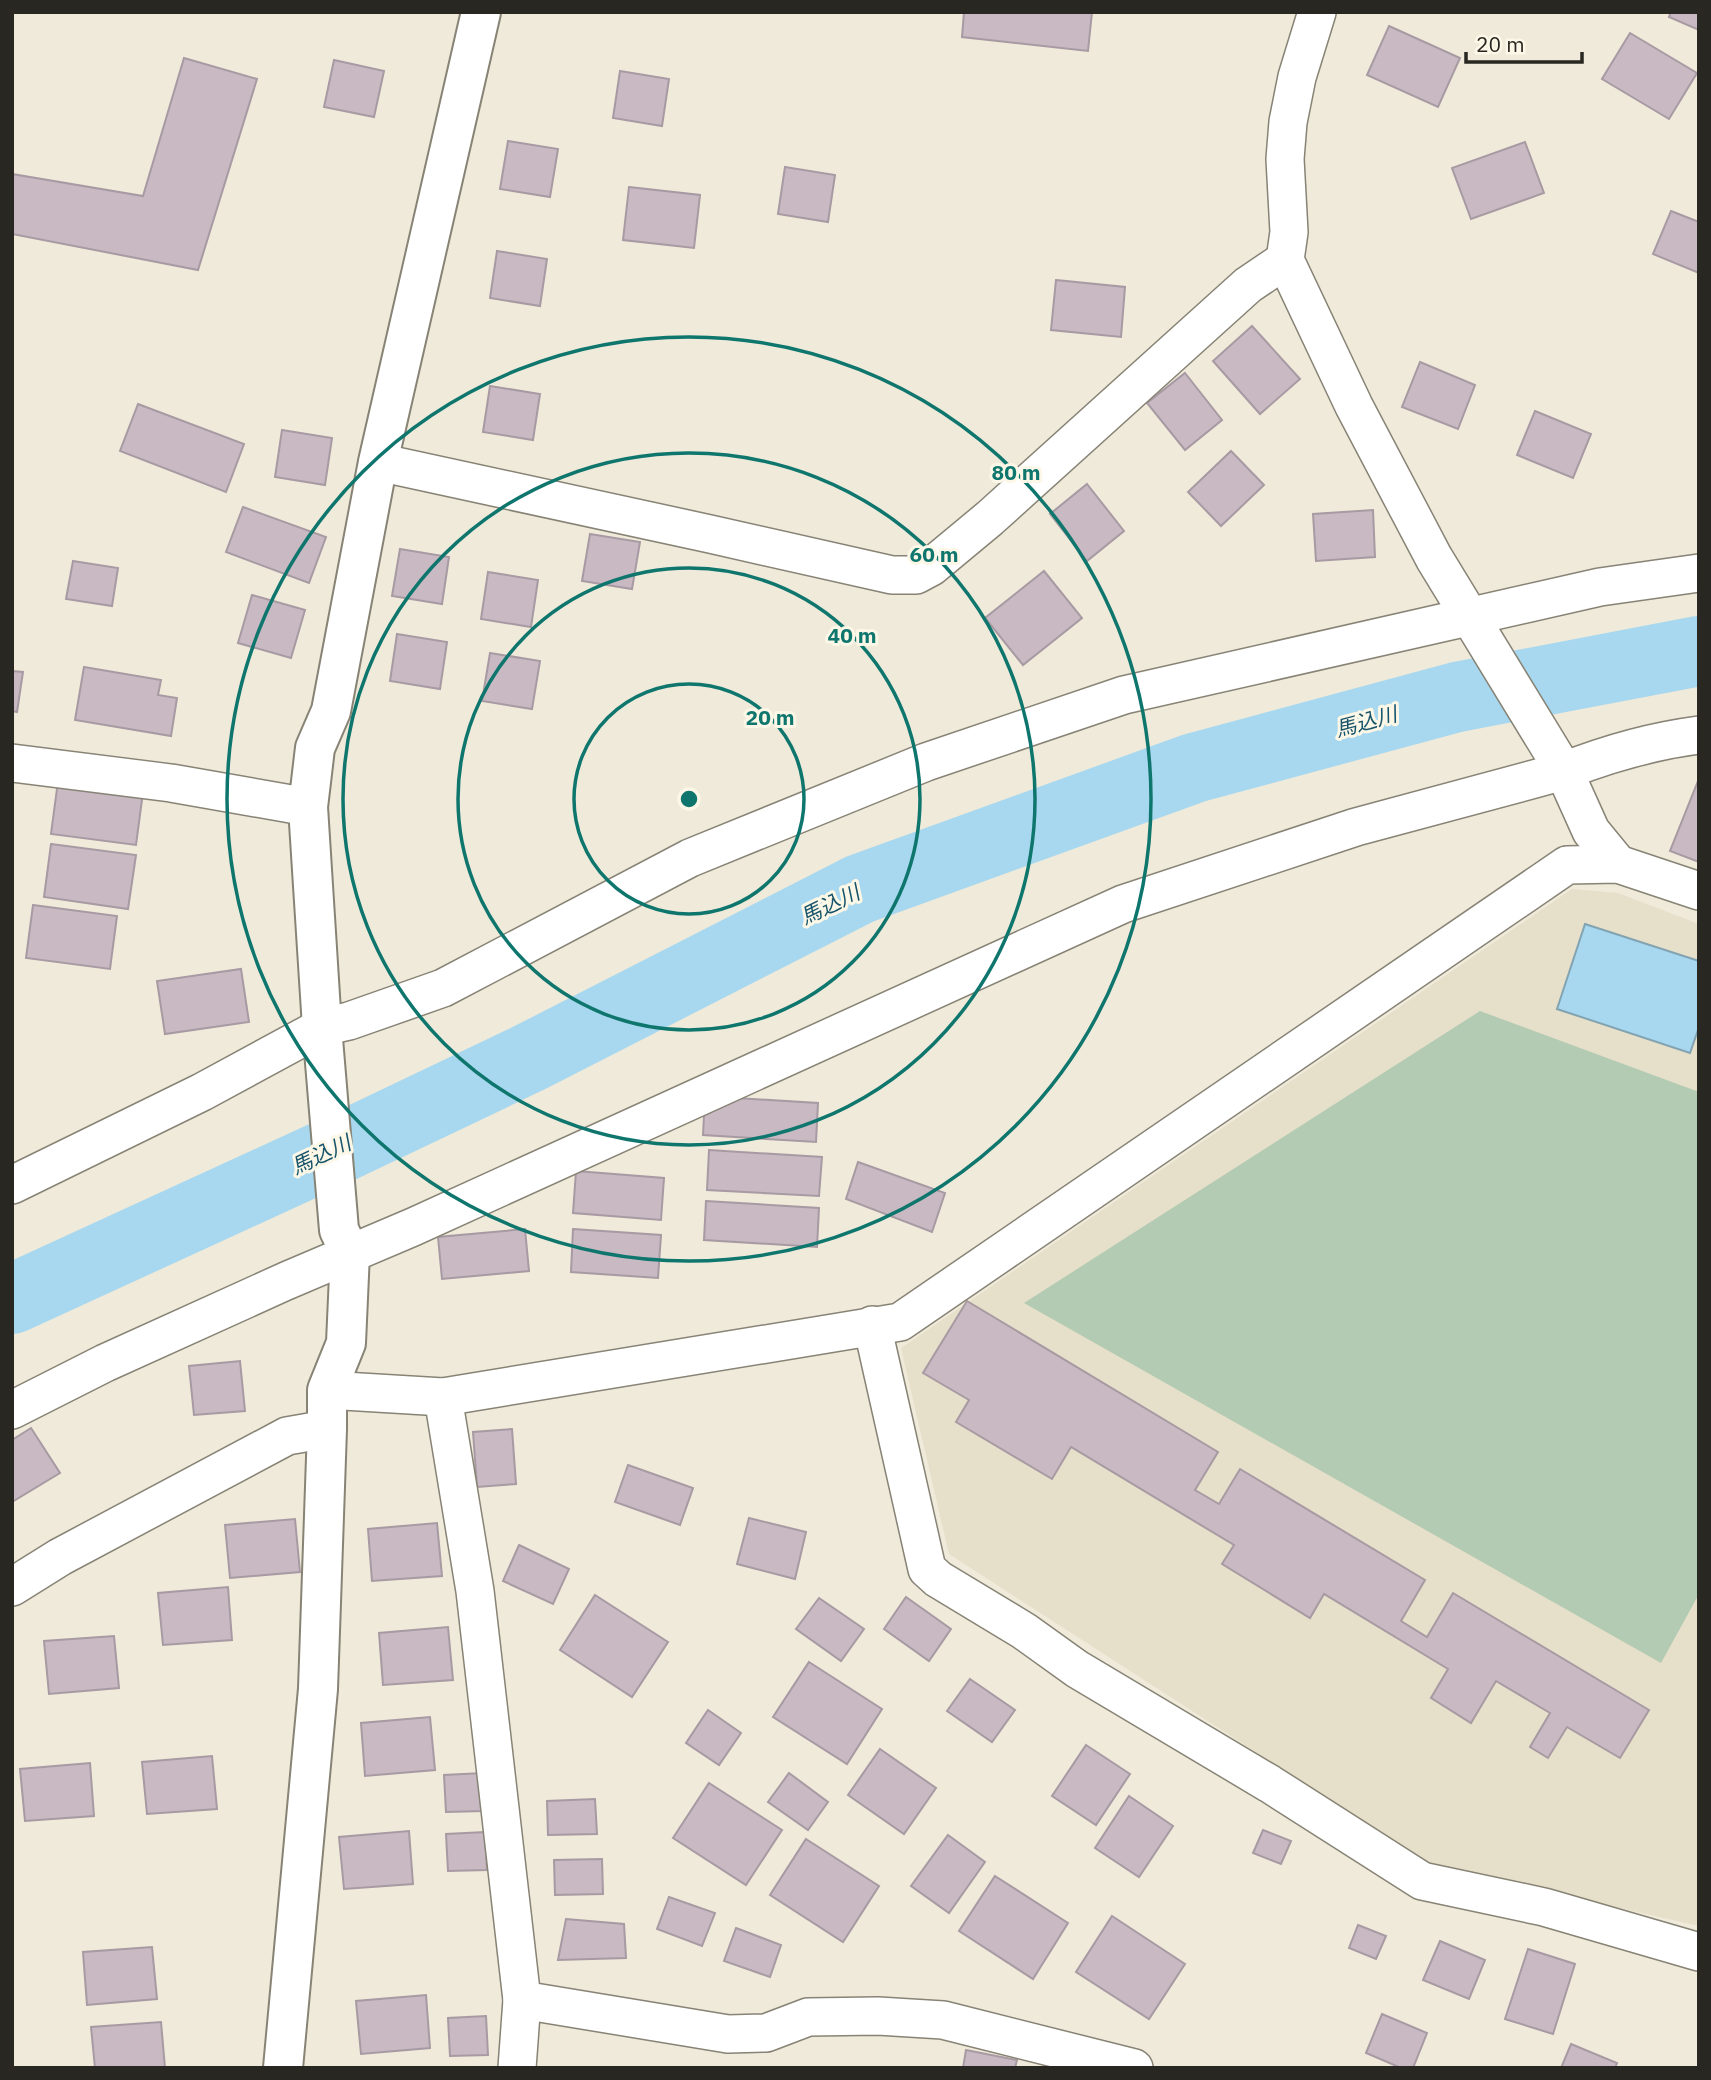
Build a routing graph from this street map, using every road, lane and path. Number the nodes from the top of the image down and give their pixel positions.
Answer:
1 (481, 12) edge
2 (1317, 12) edge
3 (1285, 260) junction
4 (378, 462) junction
5 (1699, 573) edge
6 (1469, 615) junction
7 (1699, 735) edge
8 (12, 763) edge
9 (1564, 771) junction
10 (308, 807) junction
11 (1618, 863) junction
12 (1699, 891) edge
13 (324, 1038) junction
14 (12, 1185) edge
15 (344, 1241) junction
16 (872, 1325) junction
17 (327, 1390) junction
18 (443, 1396) junction
19 (12, 1410) edge
20 (327, 1429) junction
21 (12, 1587) edge
22 (1699, 1952) edge
23 (522, 2000) junction
24 (284, 2068) edge
25 (517, 2068) edge
26 (1134, 2068) edge

1 - 4 street
2 - 3 street
3 - 4 street
3 - 6 street
4 - 10 street
5 - 6 street
6 - 9 street
6 - 13 street
7 - 9 street
8 - 10 street
9 - 11 street
9 - 15 street
10 - 13 street
11 - 12 street
11 - 16 street
13 - 14 street
13 - 15 street
15 - 17 street
15 - 19 street
16 - 18 street
16 - 22 street
17 - 18 street
17 - 20 street
18 - 23 street
20 - 21 street
20 - 24 street
23 - 25 street
23 - 26 street

